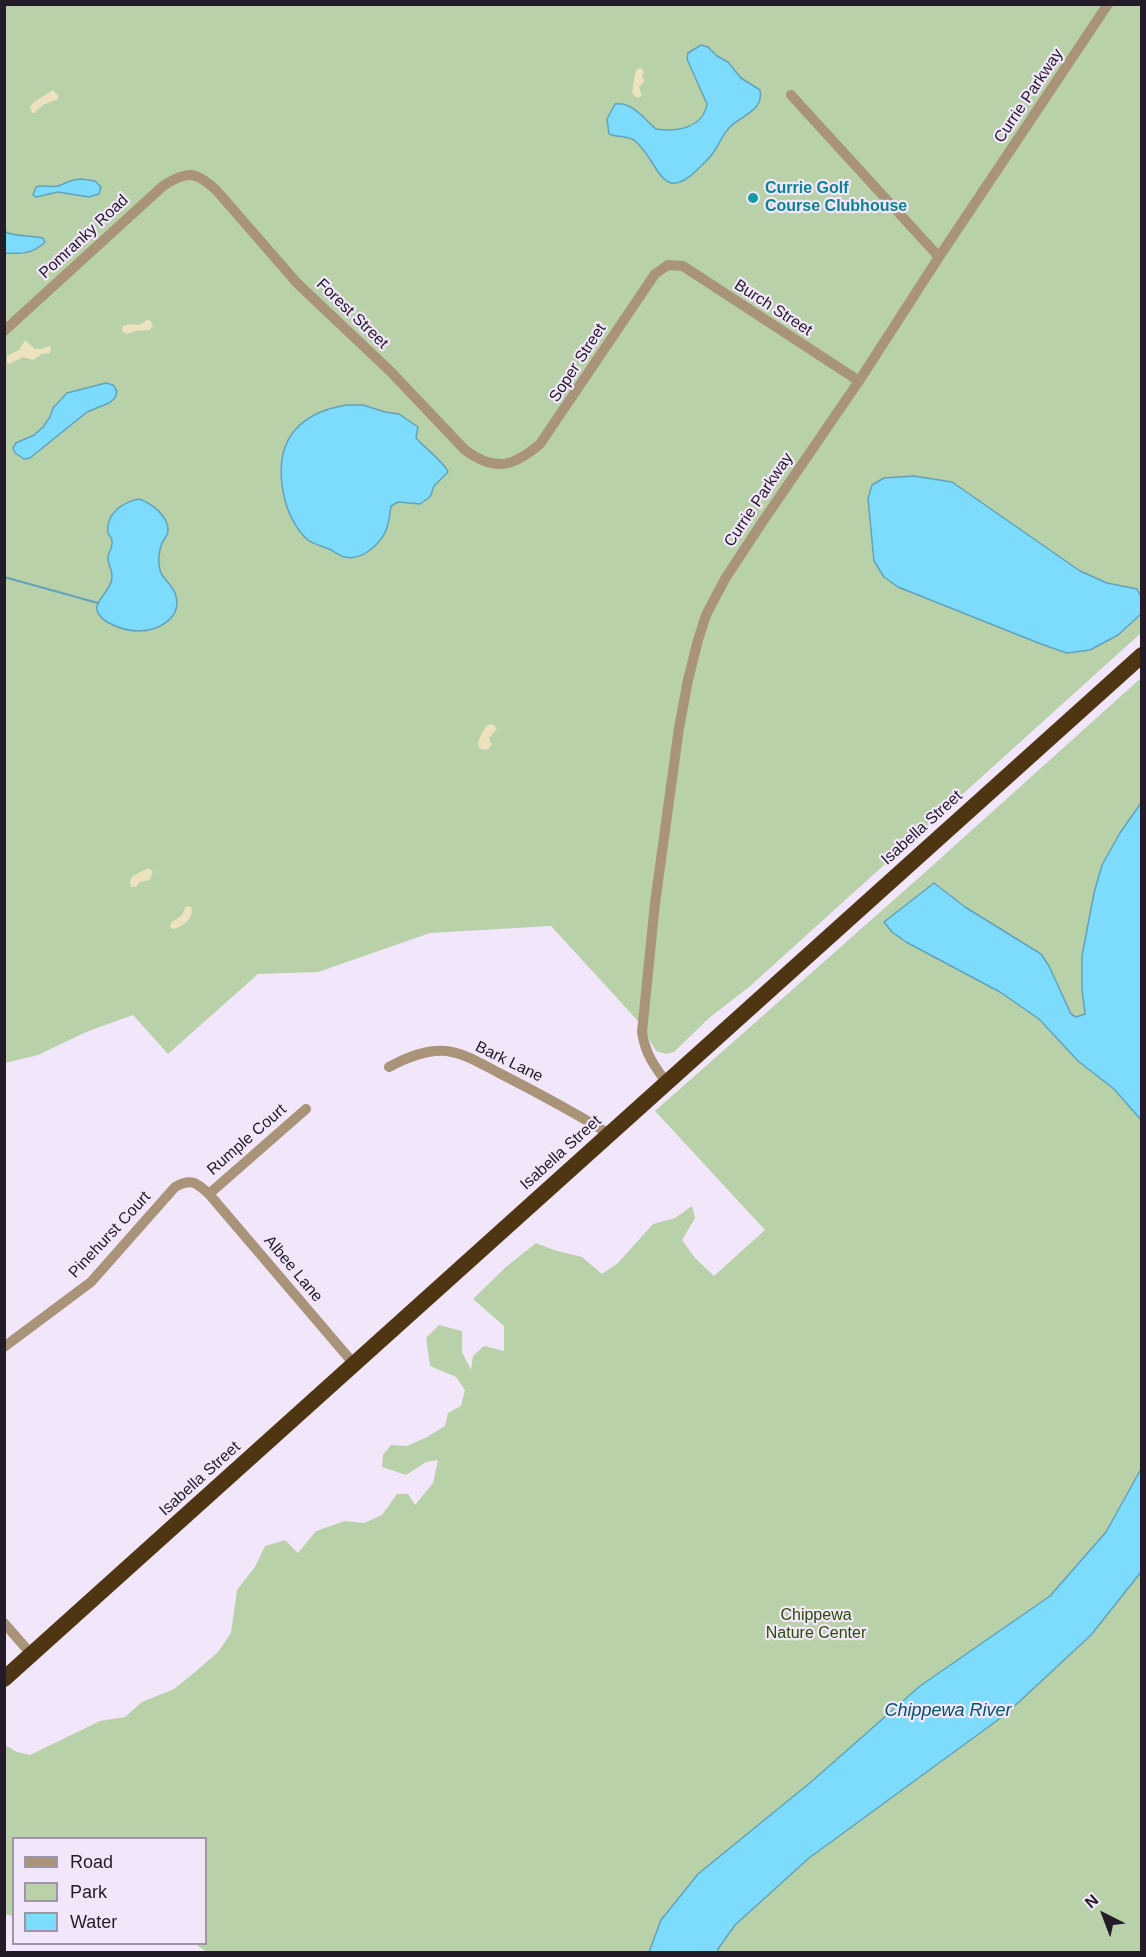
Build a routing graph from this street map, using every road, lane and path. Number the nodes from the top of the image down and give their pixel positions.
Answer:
1 (1107, 4) edge
2 (791, 95) dead end
3 (189, 173) joint
4 (939, 257) junction
5 (668, 265) joint
6 (4, 331) edge
7 (859, 381) junction
8 (502, 465) joint
9 (1142, 655) edge
10 (389, 1067) dead end
11 (667, 1083) junction
12 (306, 1109) dead end
13 (609, 1134) junction
14 (209, 1194) junction
15 (4, 1347) edge
16 (354, 1364) junction
17 (4, 1623) edge
18 (32, 1655) junction
19 (4, 1679) edge

1 - 4 street, Currie Parkway
2 - 4 street
3 - 6 street, Pomranky Road
3 - 8 street, Forest Street
4 - 7 street, Currie Parkway
5 - 7 street, Burch Street
5 - 8 street, Soper Street
7 - 11 street, Currie Parkway
9 - 11 highway, Isabella Street
10 - 13 street, Bark Lane
11 - 13 highway, Isabella Street
12 - 14 street, Rumple Court
13 - 16 highway, Isabella Street
14 - 15 street, Pinehurst Court
14 - 16 street, Albee Lane
16 - 18 highway, Isabella Street
17 - 18 street
18 - 19 highway, Isabella Street

